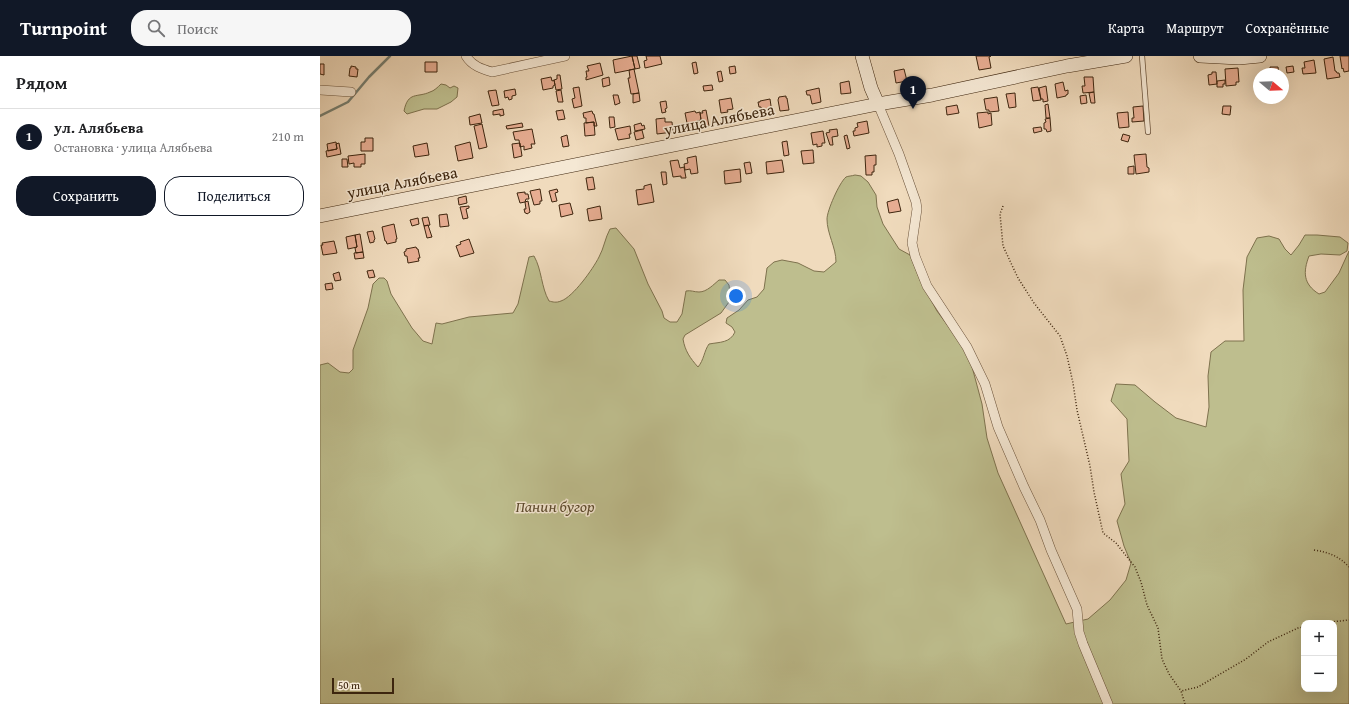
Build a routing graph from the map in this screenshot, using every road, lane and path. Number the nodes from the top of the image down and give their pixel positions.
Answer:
1 (466, 56) edge
2 (565, 56) edge
3 (862, 56) edge
4 (1126, 56) edge
5 (1142, 56) edge
6 (1200, 56) edge
7 (1220, 56) edge
8 (1260, 56) edge
9 (320, 90) edge
10 (351, 92) dead end
11 (878, 104) junction
12 (1148, 132) dead end
13 (1003, 206) dead end
14 (320, 216) edge
15 (1314, 550) dead end
16 (1349, 567) edge
17 (1349, 620) edge
18 (1337, 621) edge
19 (1301, 628) edge
20 (1181, 691) junction
21 (1108, 704) edge
22 (1185, 704) edge

1 - 2 street
3 - 11 main road
4 - 11 main road, улица Алябьева
5 - 12 lane
6 - 7 main road
7 - 8 main road
9 - 10 street
11 - 14 main road, улица Алябьева
11 - 21 street
13 - 20 path
15 - 16 path
17 - 18 path
19 - 20 path
20 - 22 path

